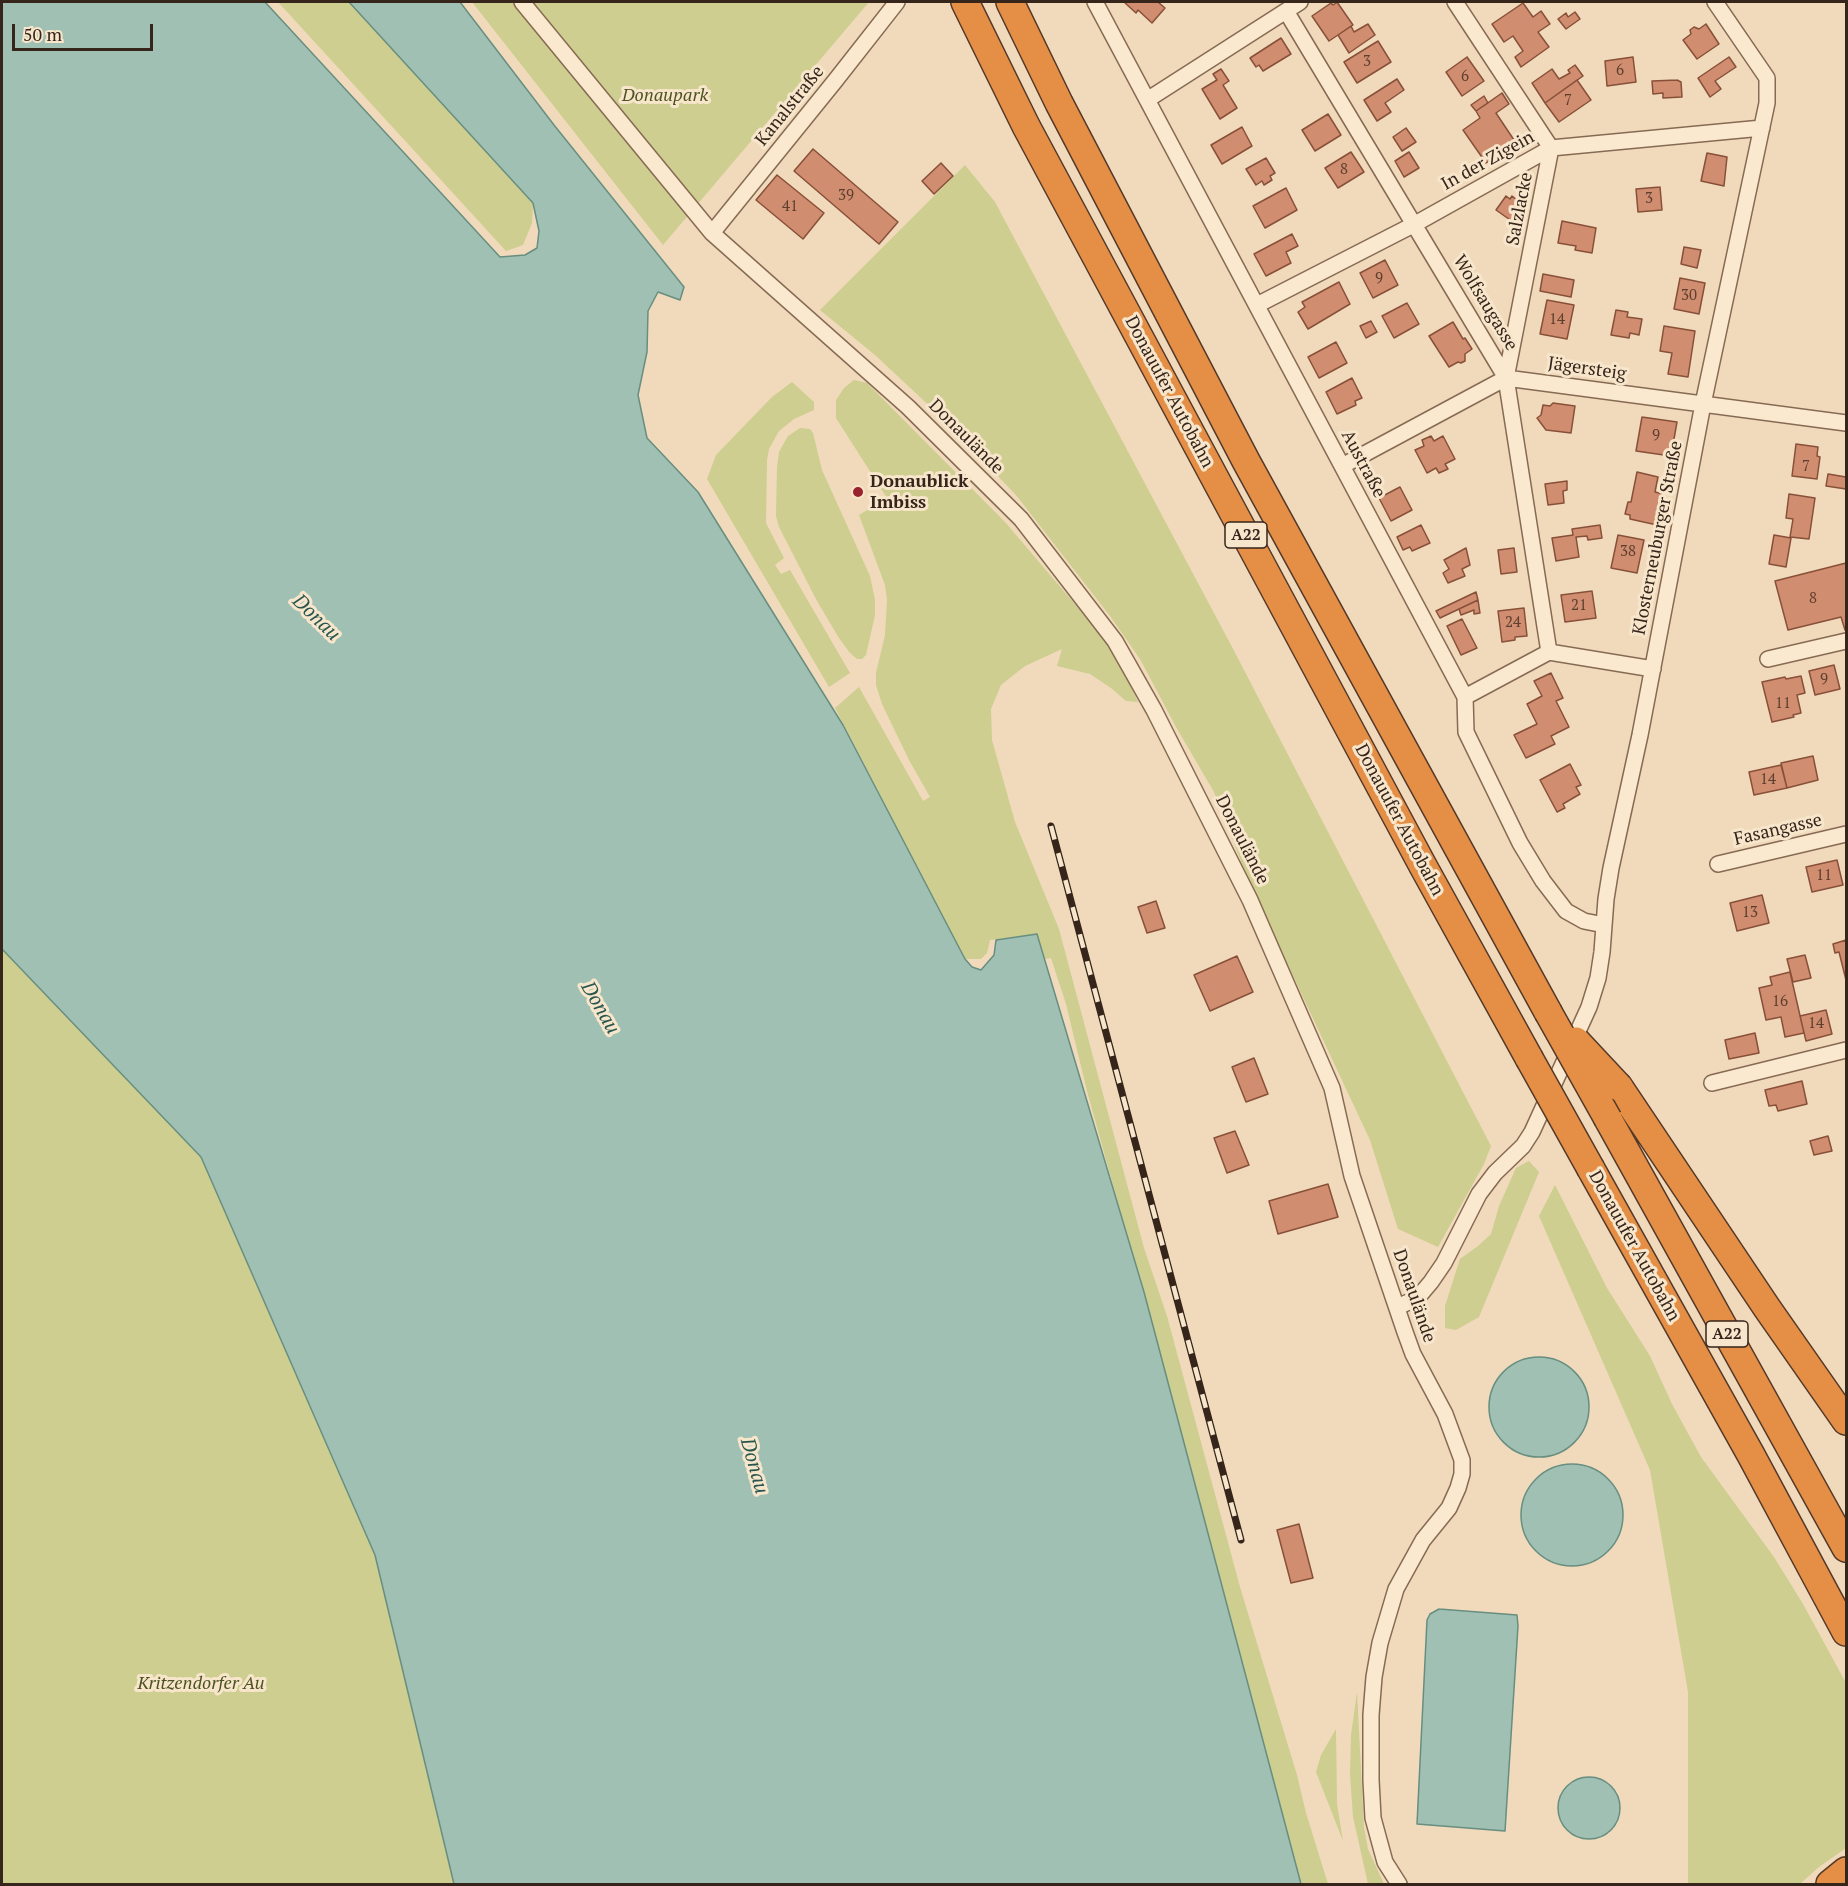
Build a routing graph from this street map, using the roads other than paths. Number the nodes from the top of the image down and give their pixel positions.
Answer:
1 (522, 2) edge
2 (897, 2) edge
3 (1010, 2) edge
4 (1095, 2) edge
5 (1300, 2) edge
6 (1455, 2) edge
7 (1715, 2) edge
8 (967, 5) edge
9 (1286, 11) junction
10 (1148, 100) junction
11 (1762, 128) junction
12 (1551, 148) junction
13 (1415, 224) junction
14 (712, 233) junction
15 (1257, 305) junction
16 (1506, 378) junction
17 (1703, 404) junction
18 (1846, 423) edge
19 (1342, 466) junction
20 (1846, 641) edge
21 (1549, 652) junction
22 (1768, 659) dead end
23 (1653, 669) junction
24 (1465, 697) junction
25 (1846, 834) edge
26 (1718, 864) dead end
27 (1604, 925) junction
28 (1548, 1012) junction
29 (1846, 1050) edge
30 (1712, 1083) dead end
31 (1397, 1307) junction
32 (1846, 1421) edge
33 (1846, 1548) edge
34 (1846, 1632) edge
35 (1846, 1871) edge
36 (1399, 1884) edge
37 (1830, 1884) edge

1 - 14 street, Donaulände
2 - 14 street, Kanalstraße
3 - 28 highway, Donauufer Autobahn / A22
4 - 10 street, Austraße
5 - 9 street
6 - 12 street
7 - 11 street, Klosterneuburger Straße
8 - 34 highway, Donauufer Autobahn / A22, bridge
9 - 10 street
9 - 13 street, Wolfsaugasse
10 - 15 street, Austraße
11 - 12 street, In der Zigein
11 - 17 street, Klosterneuburger Straße
12 - 13 street, In der Zigein
12 - 16 street, Salzlacke
13 - 15 street, In der Zigein
13 - 16 street, Wolfsaugasse
14 - 31 street, Donaulände
15 - 19 street, Austraße
16 - 17 street, Jägersteig
16 - 19 street
16 - 21 street, Wolfsaugasse
17 - 18 street, Jägersteig
17 - 23 street, Klosterneuburger Straße
19 - 24 street, Austraße
20 - 22 street
21 - 23 street
21 - 24 street
23 - 27 street, Klosterneuburger Straße
24 - 27 street, Austraße
25 - 26 street, Fasangasse
27 - 31 street, Klosterneuburger Straße
28 - 32 highway, bridge
28 - 33 highway, Donauufer Autobahn / A22, bridge
29 - 30 street
31 - 36 street, Donaulände
35 - 37 highway

